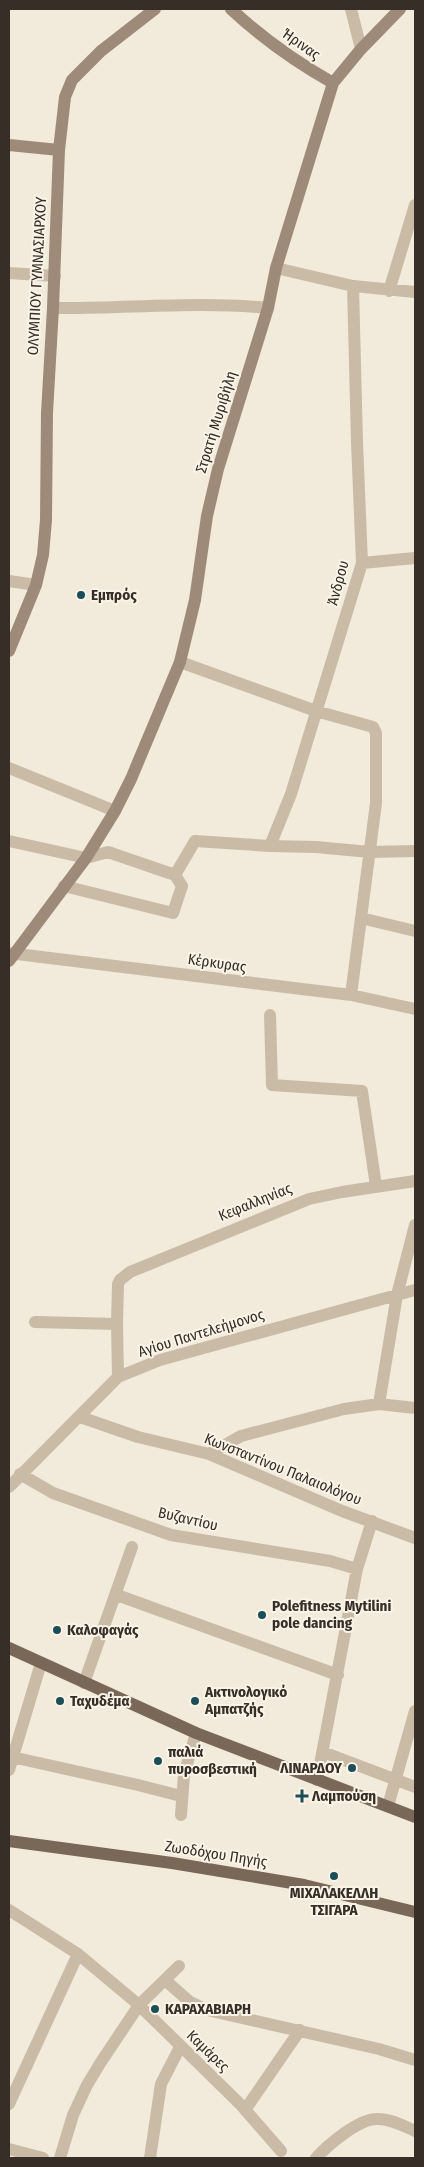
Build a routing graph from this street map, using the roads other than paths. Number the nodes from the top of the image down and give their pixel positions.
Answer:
1 (155, 9) edge
2 (231, 9) edge
3 (351, 9) edge
4 (400, 9) edge
5 (361, 49) junction
6 (333, 83) junction
7 (9, 145) edge
8 (59, 150) junction
9 (415, 205) edge
10 (276, 268) junction
11 (9, 273) edge
12 (55, 276) junction
13 (354, 286) junction
14 (389, 291) junction
15 (415, 292) edge
16 (54, 308) junction
17 (268, 308) junction
18 (415, 558) edge
19 (362, 563) junction
20 (9, 581) edge
21 (36, 585) junction
22 (9, 651) edge
23 (180, 662) junction
24 (316, 711) junction
25 (9, 768) edge
26 (115, 811) junction
27 (9, 841) edge
28 (270, 846) junction
29 (415, 851) edge
30 (370, 852) junction
31 (86, 858) junction
32 (175, 875) junction
33 (64, 886) junction
34 (361, 918) junction
35 (415, 931) edge
36 (11, 956) edge
37 (351, 995) junction
38 (415, 1010) edge
39 (270, 1015) dead end
40 (415, 1181) edge
41 (376, 1186) junction
42 (415, 1225) edge
43 (415, 1290) edge
44 (397, 1295) junction
45 (35, 1322) dead end
46 (117, 1324) junction
47 (118, 1377) junction
48 (379, 1404) junction
49 (415, 1408) edge
50 (80, 1417) junction
51 (209, 1454) junction
52 (20, 1474) junction
53 (9, 1487) edge
54 (372, 1521) junction
55 (415, 1538) edge
56 (132, 1547) dead end
57 (357, 1569) junction
58 (116, 1595) junction
59 (9, 1648) edge
60 (41, 1662) junction
61 (338, 1675) junction
62 (84, 1683) junction
63 (415, 1711) edge
64 (196, 1733) junction
65 (323, 1752) junction
66 (12, 1757) junction
67 (9, 1770) edge
68 (317, 1780) junction
69 (396, 1781) junction
70 (415, 1787) edge
71 (181, 1796) junction
72 (388, 1806) junction
73 (181, 1814) dead end
74 (415, 1817) edge
75 (9, 1841) edge
76 (9, 1910) edge
77 (415, 1912) edge
78 (78, 1954) junction
79 (179, 1966) dead end
80 (165, 1980) junction
81 (139, 2005) junction
82 (300, 2030) junction
83 (180, 2047) junction
84 (415, 2060) edge
85 (9, 2104) edge
86 (245, 2110) junction
87 (415, 2131) edge
88 (9, 2149) edge
89 (282, 2151) dead end
90 (42, 2158) edge
91 (60, 2158) edge
92 (150, 2158) edge
93 (316, 2158) edge

1 - 8 main road, ΟΛΥΜΠΙΟΥ ΓΥΜΝΑΣΙΑΡΧΟΥ
2 - 6 main road, Ήρινας
3 - 5 street
4 - 5 main road, Στρατή Μυριβήλη
5 - 6 main road, Στρατή Μυριβήλη
6 - 10 main road, Στρατή Μυριβήλη
7 - 8 main road
8 - 12 main road, ΟΛΥΜΠΙΟΥ ΓΥΜΝΑΣΙΑΡΧΟΥ
9 - 14 street
10 - 13 street
10 - 17 main road, Στρατή Μυριβήλη
11 - 12 street
12 - 16 main road, ΟΛΥΜΠΙΟΥ ΓΥΜΝΑΣΙΑΡΧΟΥ
13 - 14 street
13 - 19 street, Άνδρου
14 - 15 street
16 - 17 street
16 - 21 main road, ΟΛΥΜΠΙΟΥ ΓΥΜΝΑΣΙΑΡΧΟΥ
17 - 23 main road, Στρατή Μυριβήλη
18 - 19 street
19 - 24 street, Άνδρου
20 - 21 street
21 - 22 main road, ΟΛΥΜΠΙΟΥ ΓΥΜΝΑΣΙΑΡΧΟΥ
23 - 24 street
23 - 26 main road, Στρατή Μυριβήλη
24 - 28 street, Άνδρου
24 - 30 street
25 - 26 street
26 - 31 main road, Στρατή Μυριβήλη
27 - 31 street
28 - 30 street
28 - 32 street
29 - 30 street
30 - 34 street
31 - 32 street
31 - 33 main road, Στρατή Μυριβήλη
32 - 33 street
33 - 36 main road, Στρατή Μυριβήλη
34 - 35 street
34 - 37 street
36 - 37 street, Κέρκυρας
37 - 38 street, Κέρκυρας
39 - 41 street
40 - 41 street, Κεφαλληνίας
41 - 46 street, Κεφαλληνίας
42 - 44 street
43 - 44 street, Αγίου Παντελεήμονος
44 - 47 street, Αγίου Παντελεήμονος
44 - 48 street
45 - 46 street
46 - 47 street
47 - 50 street, Αγίου Παντελεήμονος
48 - 49 street
48 - 51 street
50 - 51 street, Κωνσταντίνου Παλαιολόγου
50 - 52 street, Αγίου Παντελεήμονος
51 - 54 street, Κωνσταντίνου Παλαιολόγου
52 - 53 street, Αγίου Παντελεήμονος
52 - 57 street, Βυζαντίου
54 - 55 street, Κωνσταντίνου Παλαιολόγου
54 - 57 street
56 - 58 street
57 - 61 street
58 - 61 street
58 - 62 street
59 - 60 main road
60 - 62 main road
60 - 66 street
61 - 65 street
62 - 64 main road
63 - 69 street
64 - 68 main road
64 - 71 street
65 - 68 street
65 - 69 street
66 - 67 street
66 - 71 street
68 - 72 main road
69 - 70 street
69 - 72 street
71 - 73 street
72 - 74 main road
75 - 77 main road, Ζωοδόχου Πηγής
76 - 78 street, Καμάρες
78 - 81 street, Καμάρες
78 - 85 street
79 - 80 street
80 - 81 street
80 - 82 street
81 - 83 street, Καμάρες
81 - 91 street
82 - 84 street
82 - 86 street
83 - 86 street, Καμάρες
83 - 92 street
86 - 89 street, Καμάρες
87 - 93 street
88 - 90 street

